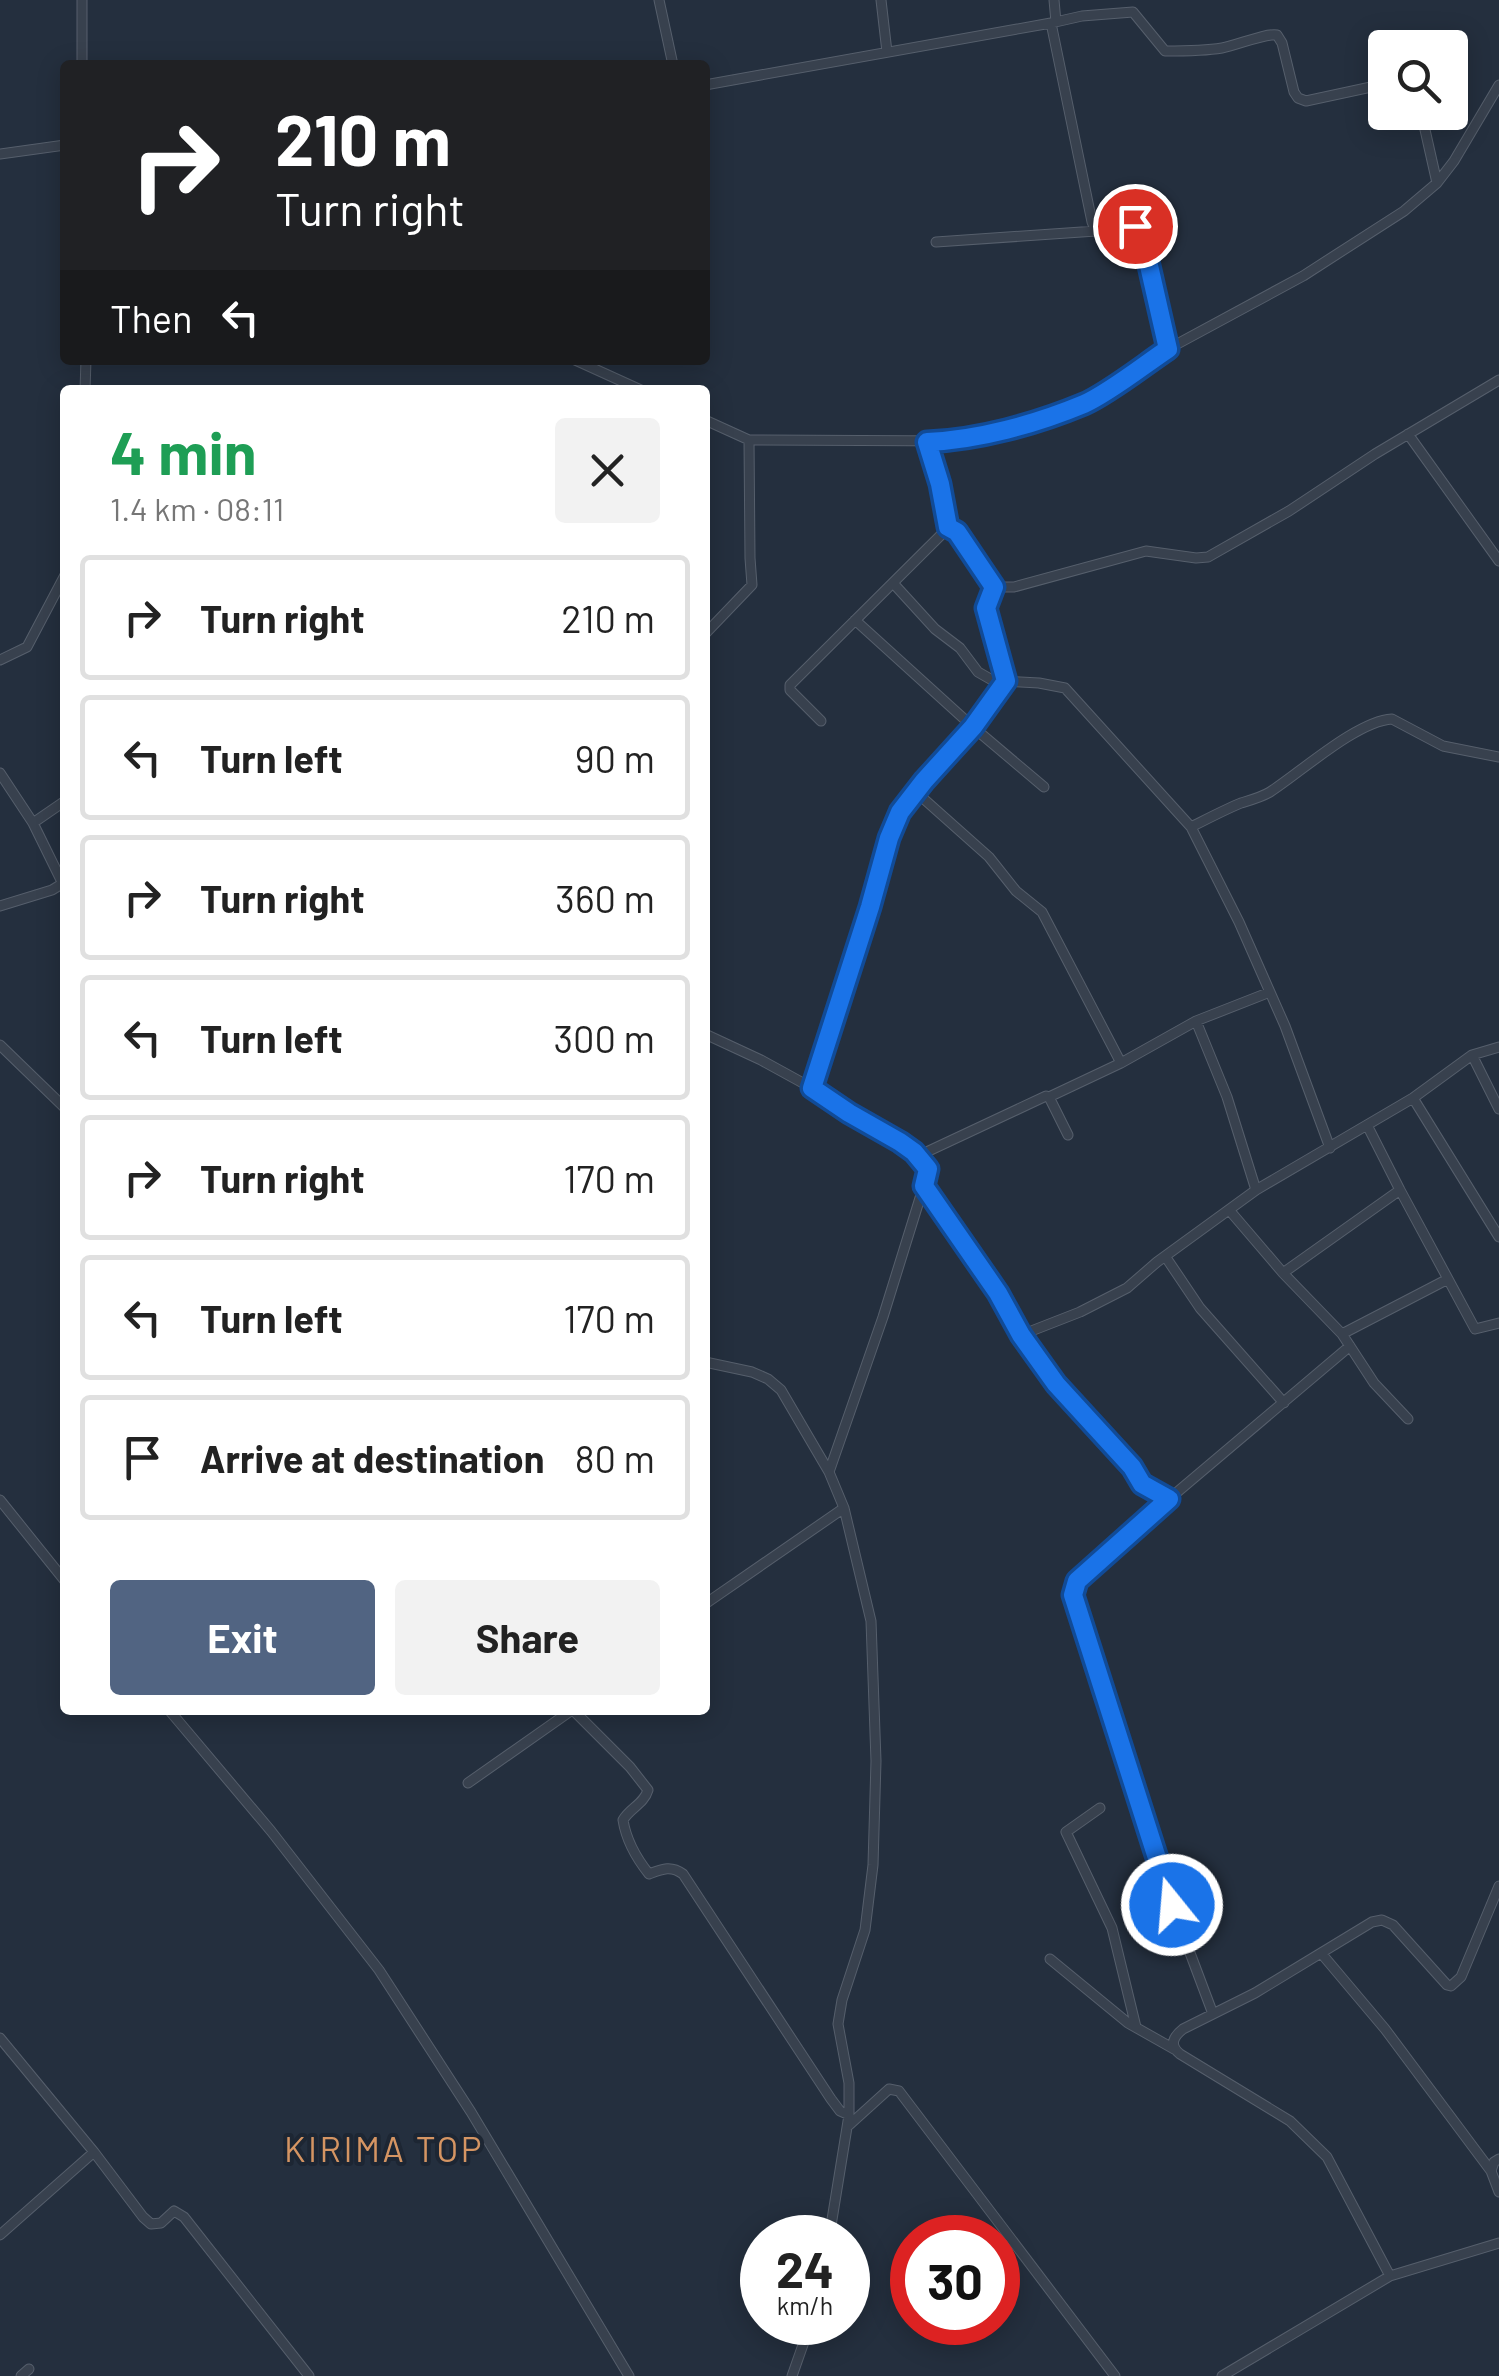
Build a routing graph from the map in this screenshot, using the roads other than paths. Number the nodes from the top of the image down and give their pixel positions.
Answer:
1 (82, 0) edge
2 (659, 0) edge
3 (880, 0) edge
4 (1054, 0) edge
5 (1053, 23) junction
6 (887, 52) junction
7 (82, 60) edge
8 (672, 60) edge
9 (710, 85) edge
10 (1499, 86) edge
11 (1368, 88) edge
12 (1425, 130) edge
13 (60, 146) edge
14 (0, 154) edge
15 (1438, 184) junction
16 (1096, 231) junction
17 (936, 242) dead end
18 (1168, 349) junction
19 (586, 365) edge
20 (1499, 380) edge
21 (629, 385) edge
22 (710, 422) edge
23 (1408, 434) junction
24 (749, 440) junction
25 (927, 442) junction
26 (948, 527) junction
27 (1499, 560) edge
28 (60, 584) edge
29 (894, 584) junction
30 (994, 587) junction
31 (855, 620) junction
32 (710, 629) edge
33 (0, 660) edge
34 (1006, 681) junction
35 (820, 721) dead end
36 (973, 727) junction
37 (1499, 757) edge
38 (0, 773) edge
39 (1044, 786) dead end
40 (916, 792) junction
41 (60, 805) edge
42 (33, 824) junction
43 (1191, 827) junction
44 (60, 875) edge
45 (60, 885) edge
46 (0, 906) edge
47 (1270, 992) junction
48 (1196, 1021) junction
49 (710, 1036) edge
50 (0, 1046) edge
51 (1499, 1047) edge
52 (1472, 1054) junction
53 (1121, 1063) junction
54 (812, 1088) junction
55 (1050, 1097) junction
56 (1413, 1098) junction
57 (60, 1103) edge
58 (1499, 1110) edge
59 (1368, 1125) junction
60 (1068, 1135) dead end
61 (1330, 1148) junction
62 (918, 1156) junction
63 (924, 1186) junction
64 (1256, 1190) junction
65 (1400, 1190) junction
66 (1230, 1210) junction
67 (1499, 1237) edge
68 (1166, 1256) junction
69 (1283, 1274) junction
70 (1448, 1279) junction
71 (1499, 1323) edge
72 (1342, 1334) junction
73 (1021, 1335) junction
74 (1350, 1346) junction
75 (710, 1363) edge
76 (1284, 1402) junction
77 (1408, 1419) dead end
78 (829, 1472) junction
79 (1169, 1499) junction
80 (0, 1500) edge
81 (844, 1508) junction
82 (60, 1575) edge
83 (710, 1601) edge
84 (173, 1715) edge
85 (566, 1715) edge
86 (578, 1715) edge
87 (468, 1783) dead end
88 (1100, 1808) dead end
89 (1499, 1886) edge
90 (1321, 1953) junction
91 (1050, 1958) dead end
92 (1213, 2014) junction
93 (1136, 2027) junction
94 (0, 2038) edge
95 (1174, 2049) junction
96 (849, 2115) junction
97 (847, 2127) junction
98 (94, 2152) junction
99 (1499, 2158) edge
100 (1491, 2171) junction
101 (1499, 2192) edge
102 (833, 2215) edge
103 (0, 2236) edge
104 (1499, 2244) edge
105 (1390, 2276) junction
106 (803, 2345) edge
107 (310, 2376) edge
108 (630, 2376) edge
109 (792, 2376) edge
110 (1115, 2376) edge
111 (1222, 2376) edge

1 - 7 street
2 - 8 street
3 - 6 street
4 - 5 street
5 - 6 street
5 - 11 street
5 - 16 street
6 - 9 street
10 - 15 street
12 - 15 street
13 - 14 street
15 - 18 street
16 - 17 street
16 - 18 street
18 - 25 street
19 - 21 street
20 - 23 street
22 - 24 street
23 - 27 street
23 - 30 street
24 - 25 street
24 - 32 street
25 - 26 street
26 - 29 street
26 - 30 street
28 - 33 street
29 - 31 street
29 - 34 street
30 - 34 street
31 - 35 street
31 - 36 street
34 - 36 street
34 - 43 street
36 - 39 street
36 - 40 street
37 - 43 street
38 - 42 street
40 - 53 street
40 - 54 street
41 - 42 street
42 - 44 street
43 - 47 street
45 - 46 street
47 - 48 street
47 - 61 street
48 - 53 street
48 - 64 street
49 - 54 street
50 - 57 street
51 - 52 street
52 - 56 street
52 - 58 street
53 - 55 street
54 - 62 street
55 - 60 street
55 - 62 street
56 - 59 street
56 - 67 street
59 - 61 street
59 - 65 street
61 - 64 street
62 - 63 street
63 - 73 street
63 - 78 street
64 - 66 street
65 - 69 street
65 - 70 street
66 - 68 street
66 - 69 street
68 - 73 street
68 - 76 street
69 - 72 street
70 - 71 street
70 - 72 street
72 - 74 street
73 - 79 street
74 - 76 street
74 - 77 street
75 - 78 street
76 - 79 street
78 - 81 street
79 - 92 street
80 - 82 street
81 - 83 street
81 - 96 street
84 - 108 street
85 - 87 street
86 - 96 street
88 - 93 street
89 - 90 street
90 - 92 street
90 - 100 street
91 - 93 street
92 - 95 street
93 - 95 street
94 - 98 street
95 - 105 street
96 - 97 street
97 - 102 street
97 - 110 street
98 - 103 street
98 - 107 street
99 - 100 street
100 - 101 street
104 - 105 street
105 - 111 street
106 - 109 street

